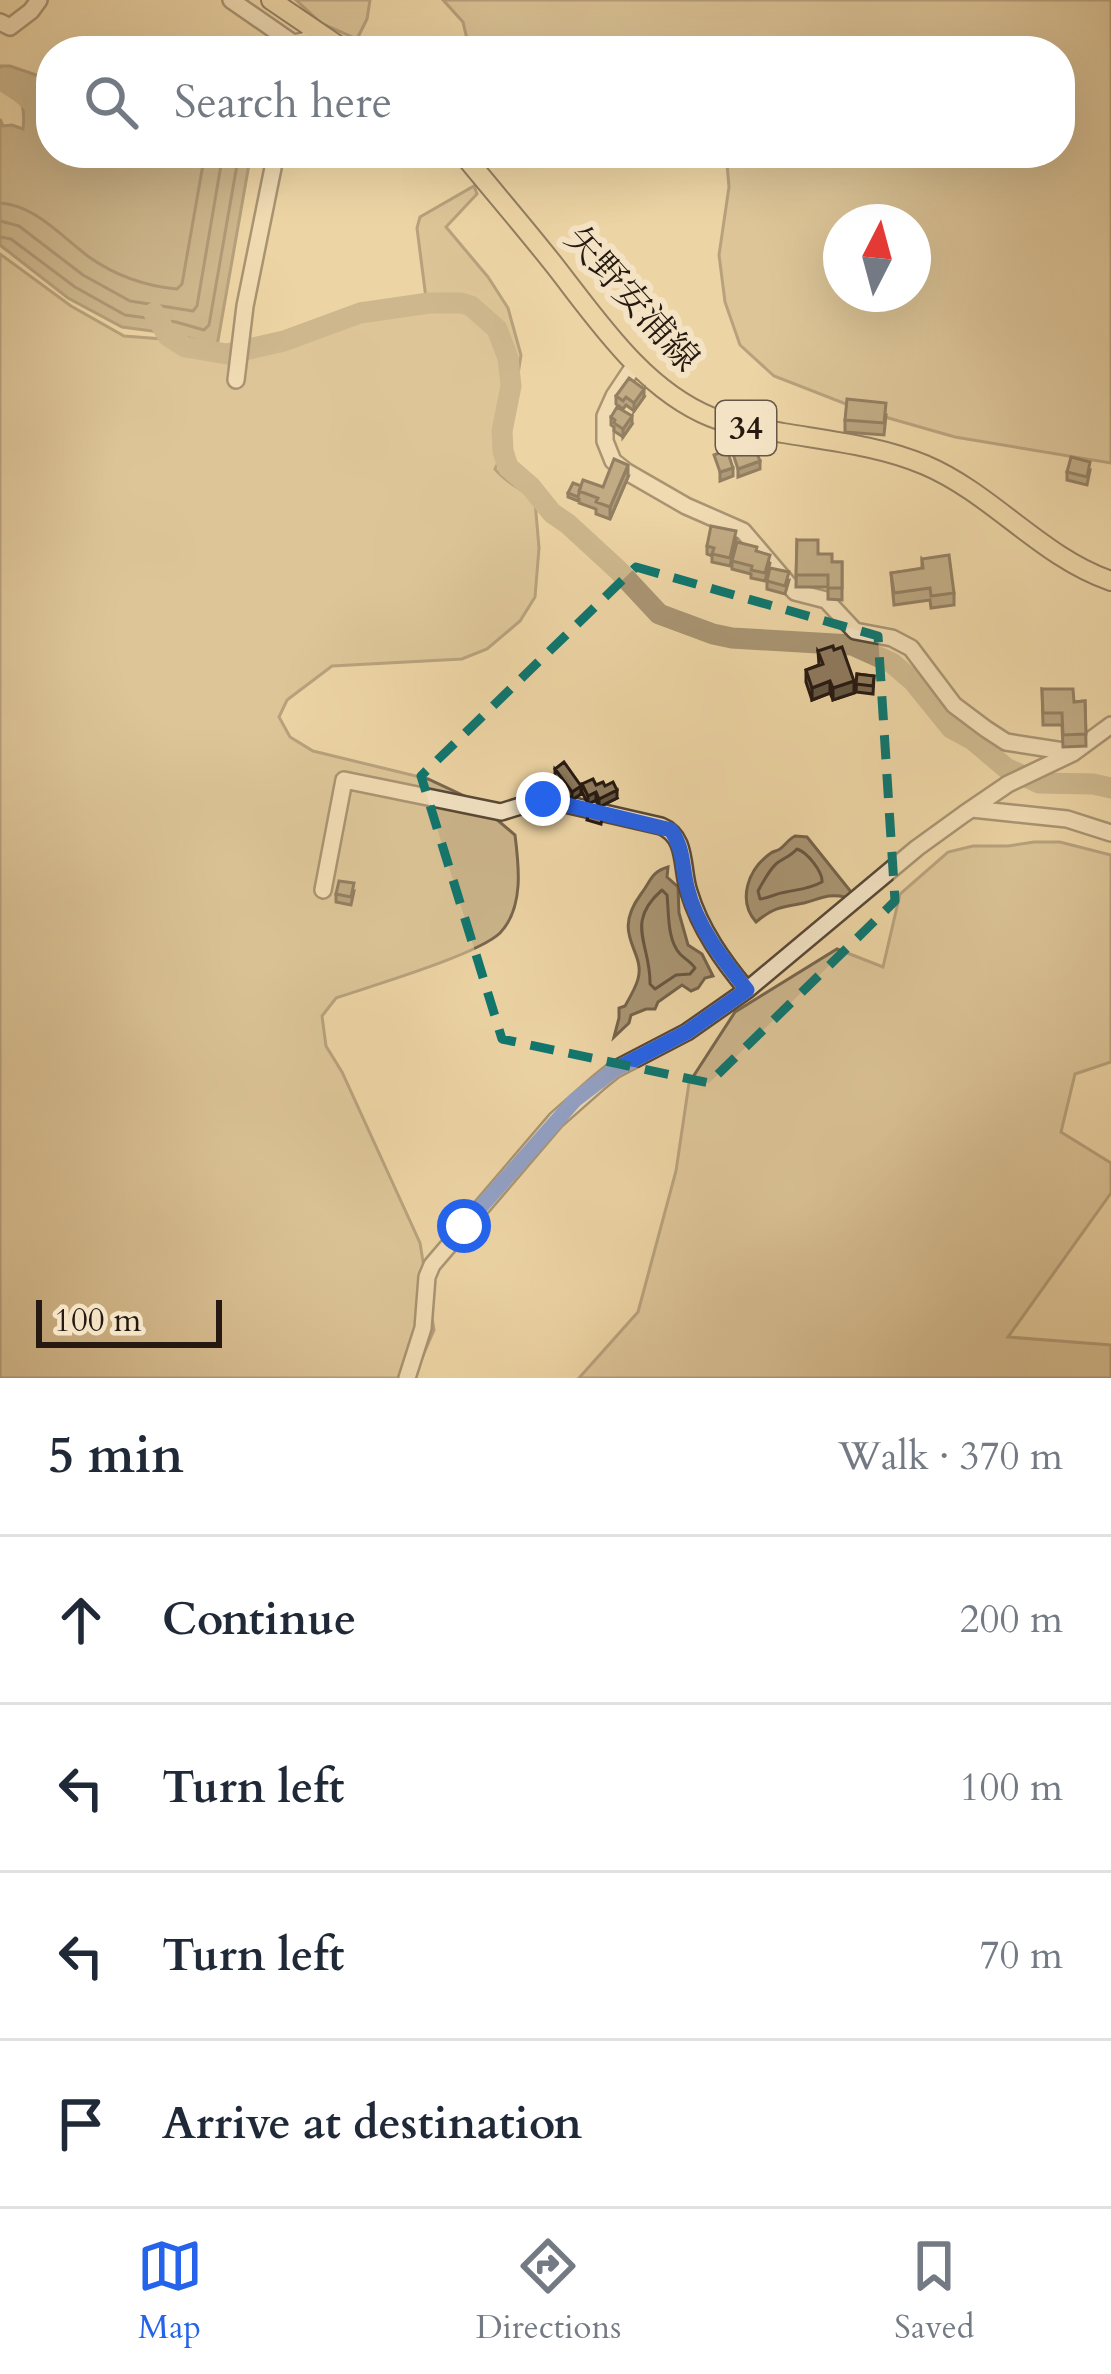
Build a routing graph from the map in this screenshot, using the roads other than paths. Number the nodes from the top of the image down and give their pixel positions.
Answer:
1 (39, 0) edge
2 (231, 0) edge
3 (271, 0) edge
4 (0, 22) edge
5 (316, 33) junction
6 (278, 36) edge
7 (312, 36) edge
8 (321, 36) edge
9 (273, 168) edge
10 (474, 168) edge
11 (636, 363) junction
12 (236, 380) dead end
13 (1111, 581) edge
14 (1111, 725) edge
15 (1073, 753) junction
16 (972, 809) junction
17 (1111, 833) edge
18 (323, 890) dead end
19 (747, 990) junction
20 (407, 1378) edge

1 - 4 street
2 - 6 street
3 - 5 main road
5 - 7 street
5 - 8 main road
9 - 12 street
10 - 11 main road, 矢野安浦線 / 34
11 - 13 main road, 矢野安浦線 / 34
11 - 15 street
14 - 15 street
15 - 16 street
16 - 17 street
16 - 19 street
18 - 19 street
19 - 20 street

